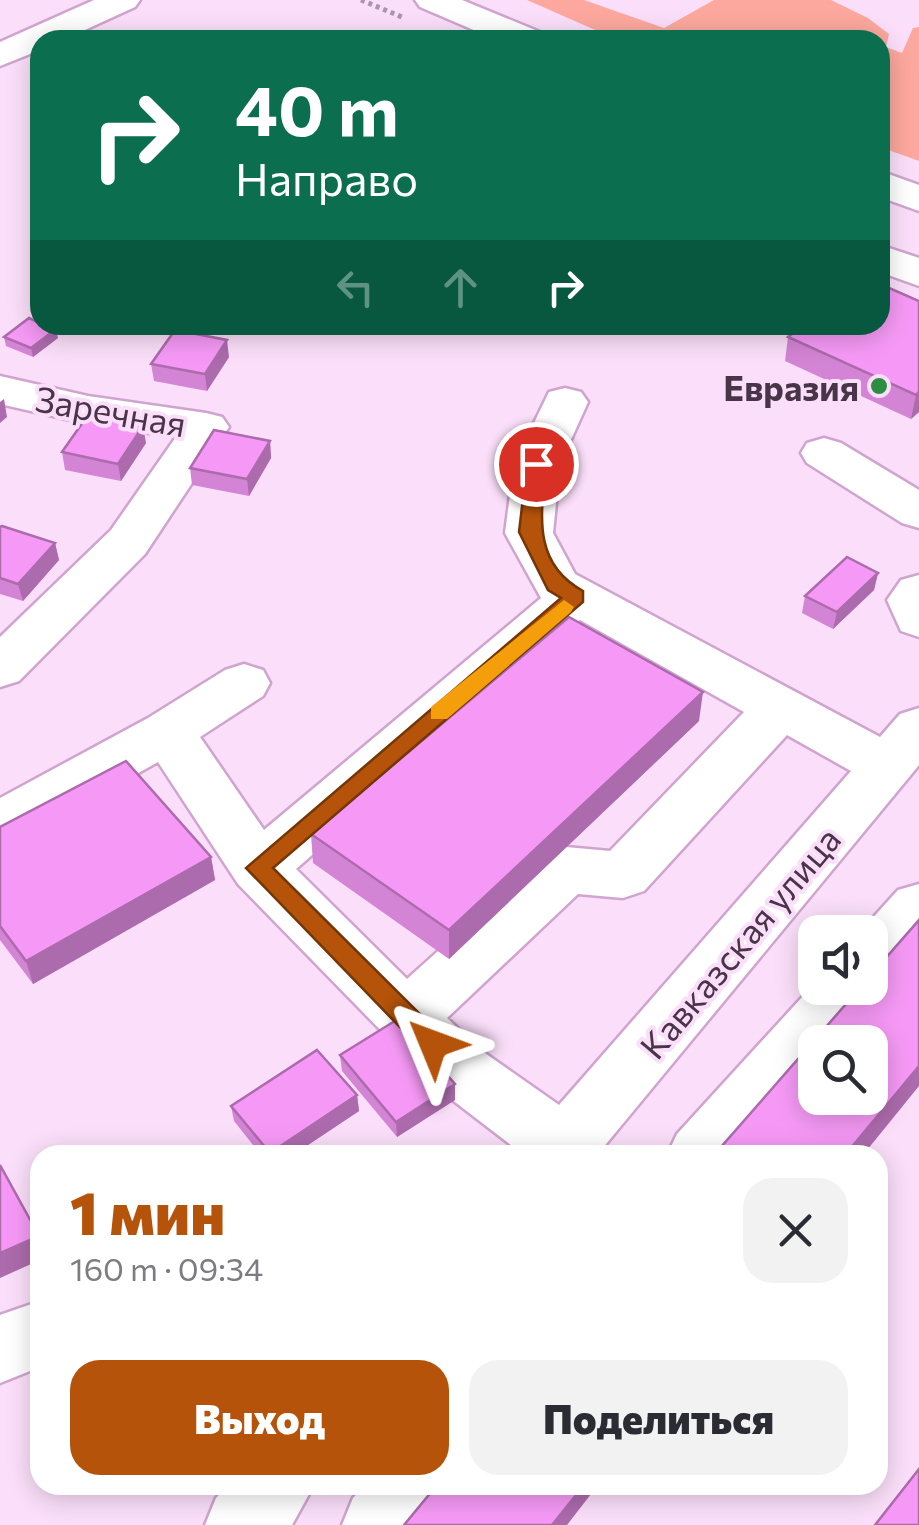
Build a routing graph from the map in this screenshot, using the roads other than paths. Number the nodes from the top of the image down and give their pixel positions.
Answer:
1 (123, 0) edge
2 (451, 3) edge
3 (53, 30) edge
4 (506, 30) edge
5 (30, 40) edge
6 (6, 50) edge
7 (890, 187) edge
8 (919, 199) edge
9 (890, 260) edge
10 (919, 273) edge
11 (0, 390) edge
12 (565, 402) dead end
13 (824, 453) dead end
14 (919, 512) edge
15 (919, 592) edge
16 (576, 596) junction
17 (919, 619) edge
18 (0, 668) edge
19 (244, 683) dead end
20 (780, 708) junction
21 (167, 732) junction
22 (904, 747) edge
23 (0, 824) edge
24 (258, 868) junction
25 (919, 908) edge
26 (888, 943) edge
27 (833, 1005) edge
28 (406, 1018) junction
29 (555, 1145) edge
30 (565, 1145) edge
31 (709, 1145) edge
32 (30, 1338) edge
33 (0, 1350) edge
34 (268, 1495) edge
35 (406, 1495) edge
36 (242, 1525) edge
37 (380, 1525) edge

1 - 3 street
2 - 4 street
5 - 6 street
7 - 8 street
9 - 10 street
11 - 18 street, Заречная
12 - 16 street
13 - 14 street
15 - 17 street
16 - 20 street
16 - 24 street
19 - 21 street
20 - 22 street
20 - 28 street
21 - 23 street
21 - 24 street
22 - 30 street, Кавказская улица
24 - 28 street
25 - 26 street
27 - 31 street
28 - 29 street
32 - 33 street
34 - 36 street
35 - 37 street

